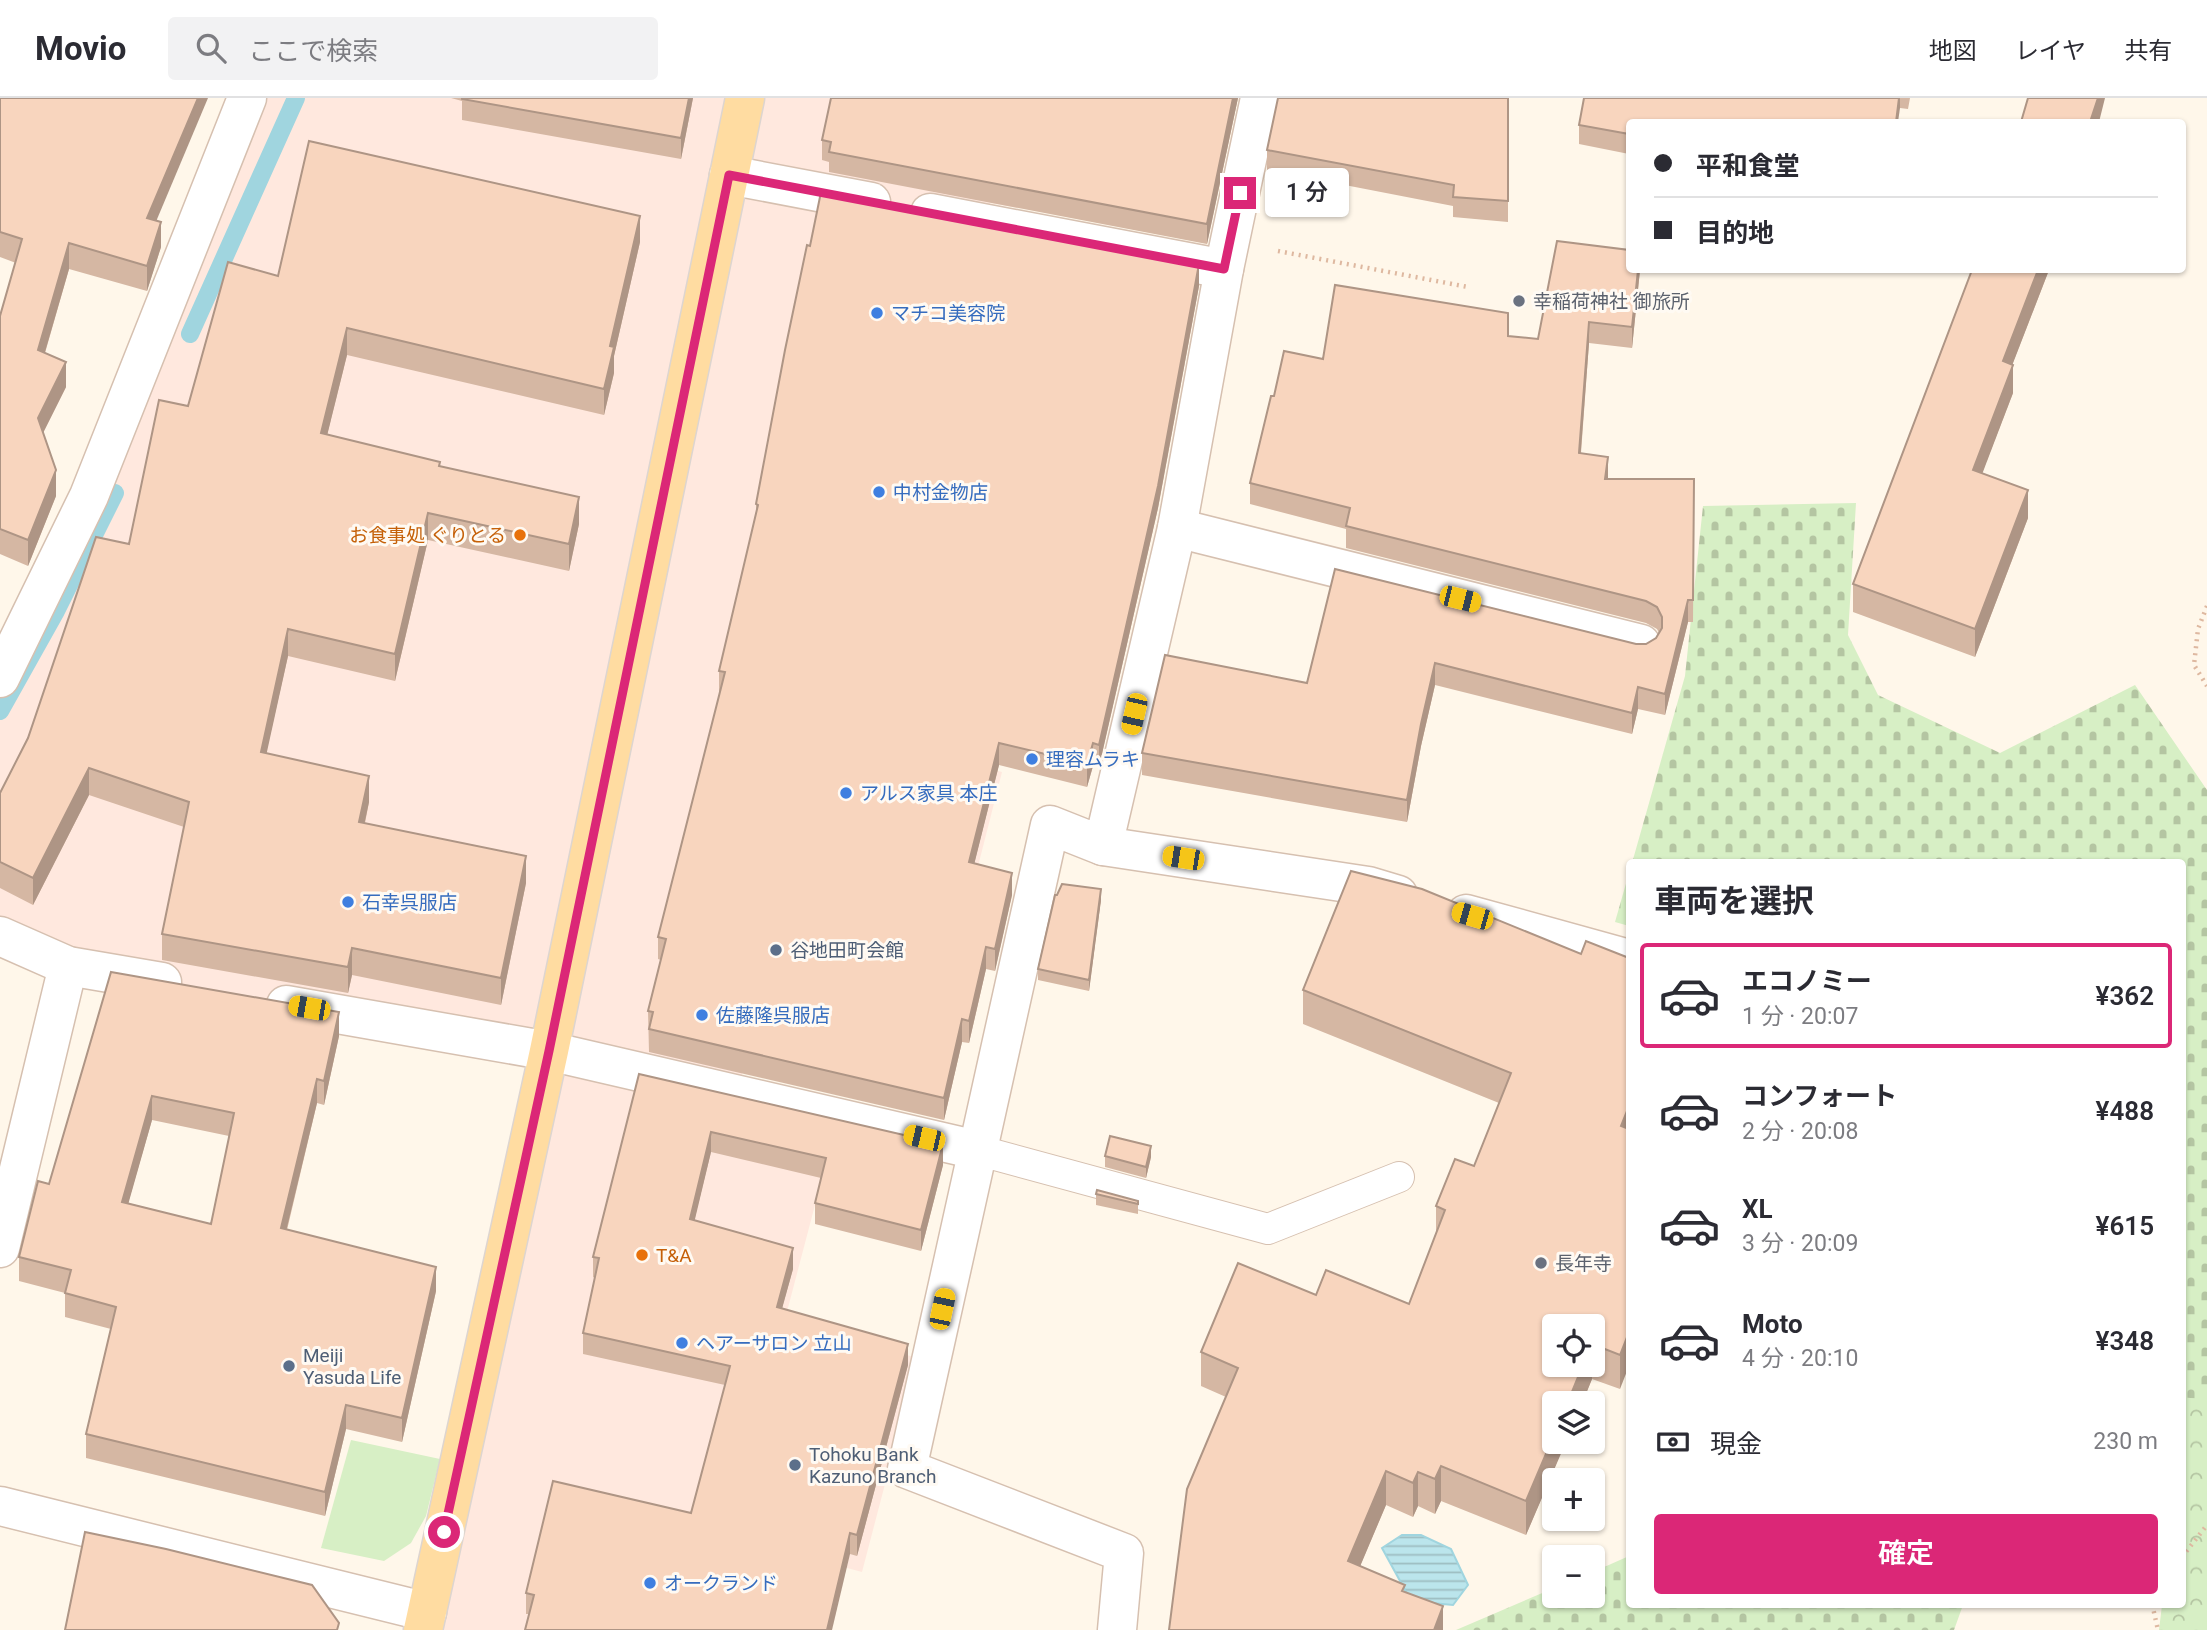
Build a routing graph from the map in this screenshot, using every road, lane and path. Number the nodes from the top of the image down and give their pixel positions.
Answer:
1 (247, 98) edge
2 (744, 98) edge
3 (1260, 98) edge
4 (729, 175) junction
5 (1274, 250) dead end
6 (1224, 269) junction
7 (1468, 287) dead end
8 (1177, 528) junction
9 (2207, 606) edge
10 (1641, 644) edge
11 (0, 678) edge
12 (2207, 687) edge
13 (1104, 846) junction
14 (0, 936) edge
15 (1626, 958) edge
16 (68, 966) junction
17 (191, 988) edge
18 (247, 998) edge
19 (549, 1051) junction
20 (977, 1150) junction
21 (1399, 1177) dead end
22 (0, 1248) edge
23 (0, 1506) edge
24 (2207, 1525) edge
25 (2186, 1552) edge
26 (2153, 1608) edge
27 (425, 1621) edge
28 (1117, 1630) edge
29 (2158, 1630) edge

1 - 11 street
2 - 4 main road
3 - 6 street
4 - 6 street
4 - 19 main road
5 - 7 path
6 - 8 street
8 - 10 street
8 - 13 street
9 - 12 path
13 - 15 street
13 - 20 street
14 - 16 street
16 - 17 street
16 - 22 street
18 - 19 street
19 - 20 street
19 - 27 main road
20 - 21 lane
20 - 28 street
23 - 27 street
24 - 25 path
26 - 29 path

